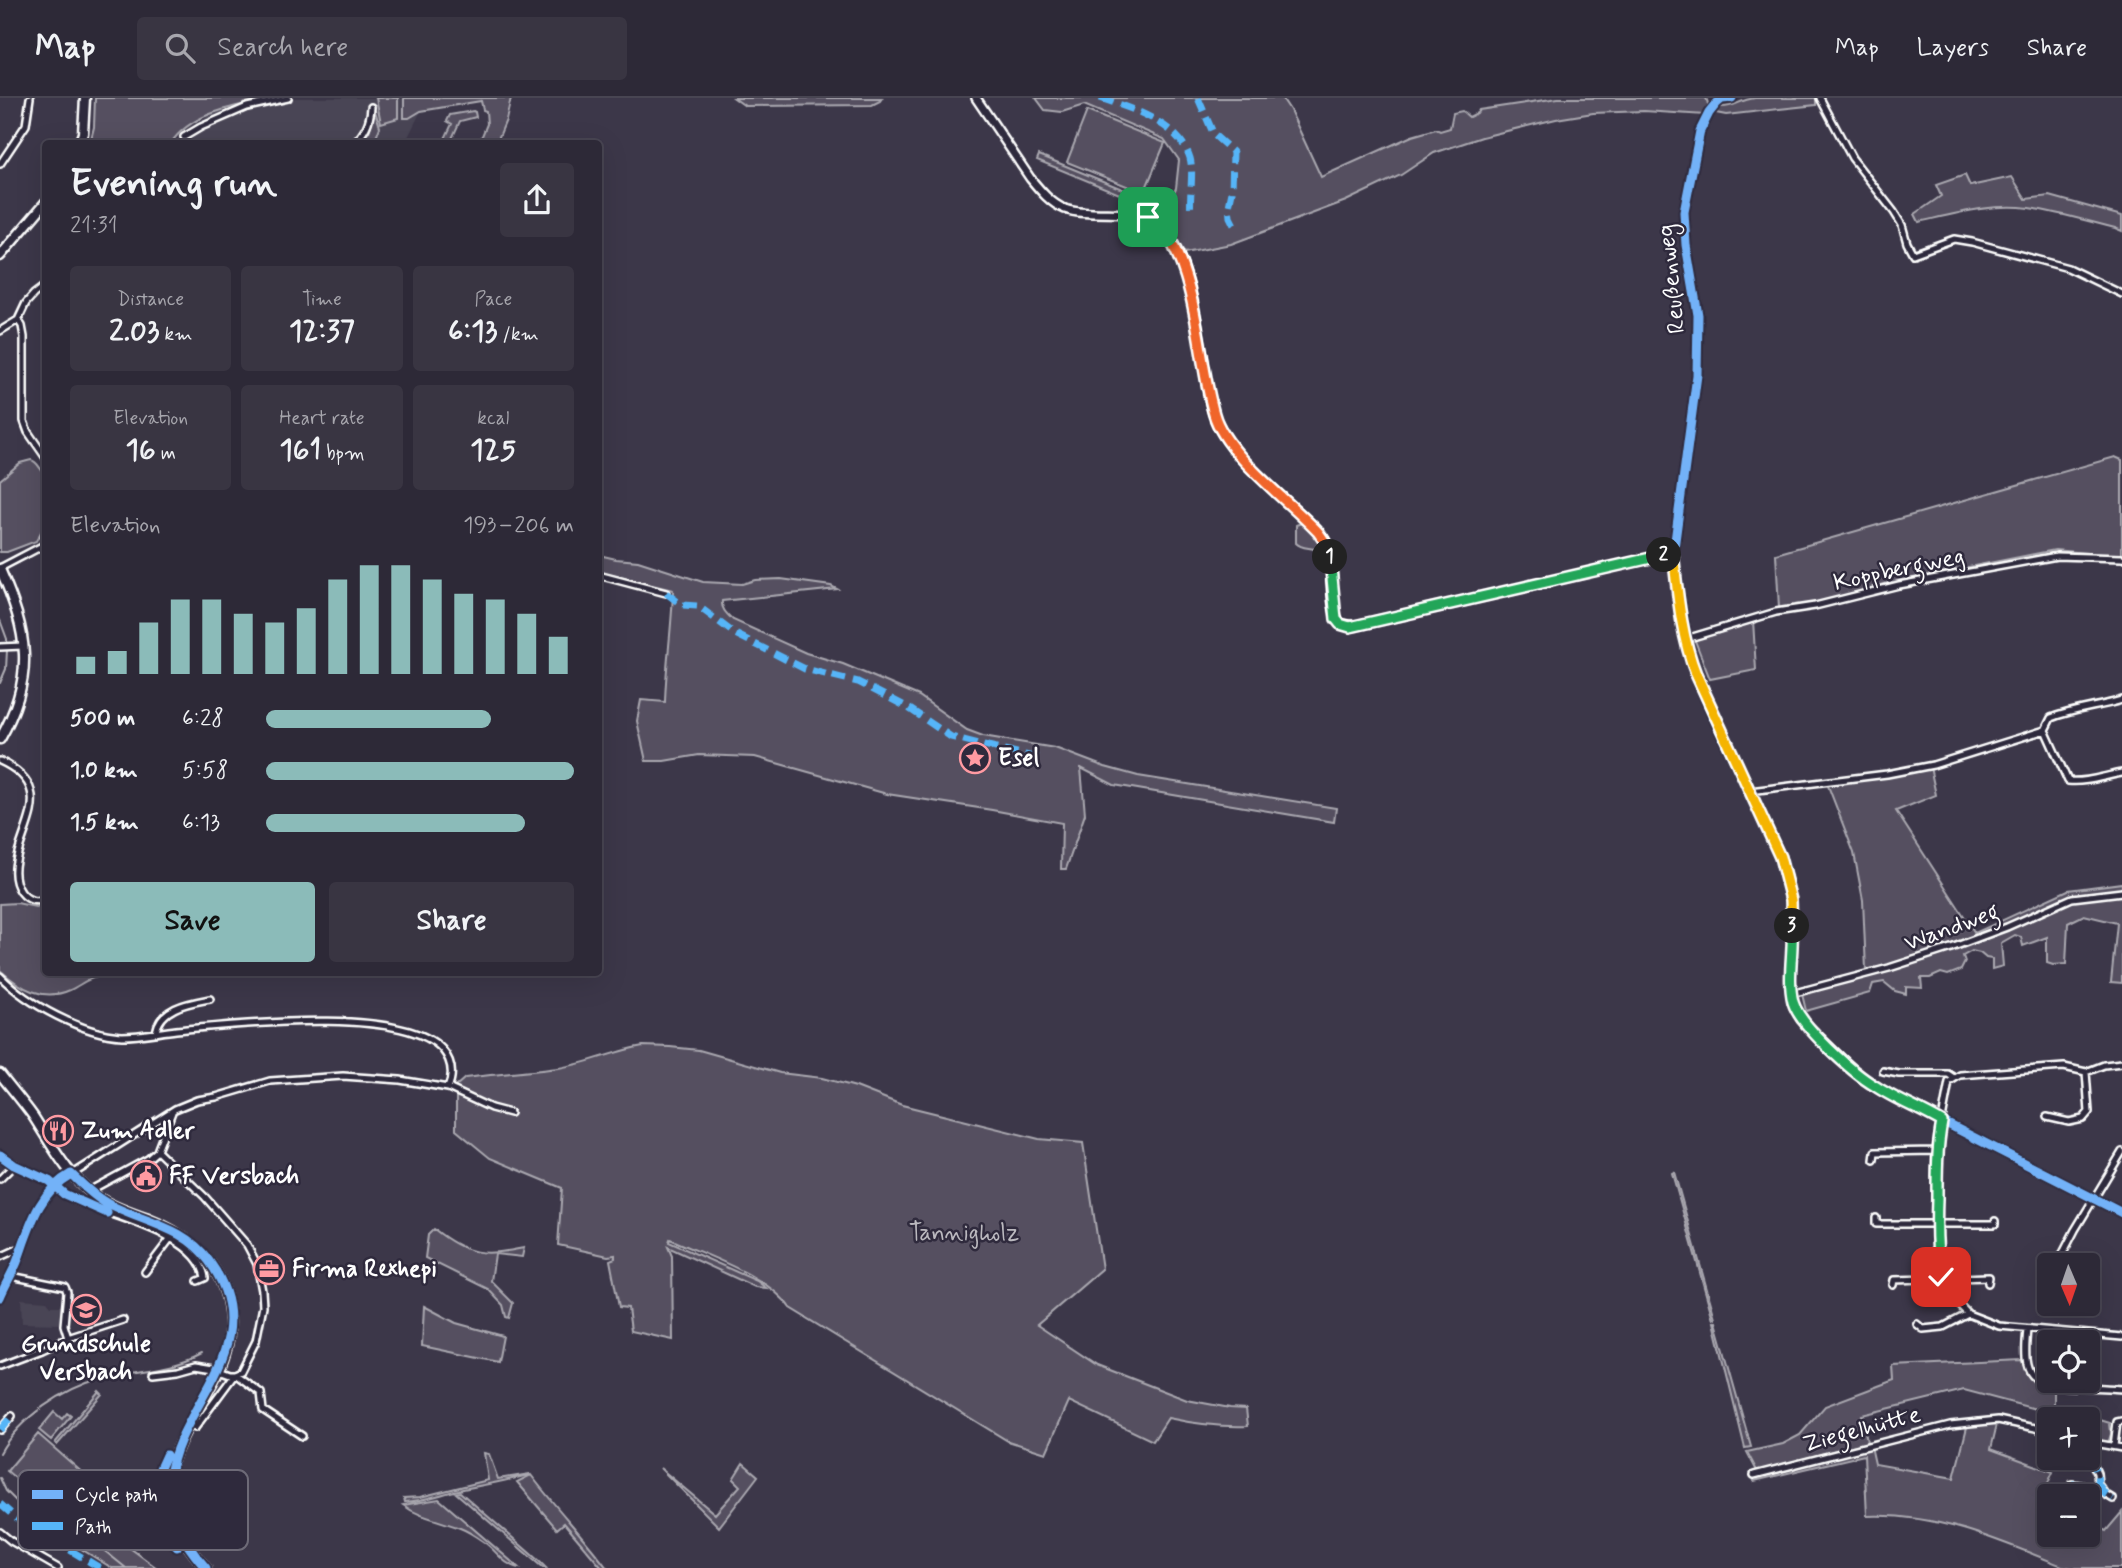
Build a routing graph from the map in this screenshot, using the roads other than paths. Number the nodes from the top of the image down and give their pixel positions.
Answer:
1 (30, 98) edge
2 (85, 98) edge
3 (288, 98) edge
4 (976, 98) edge
5 (1731, 98) edge
6 (1820, 98) edge
7 (371, 107) dead end
8 (184, 138) dead end
9 (80, 140) edge
10 (358, 140) edge
11 (0, 164) edge
12 (42, 206) edge
13 (0, 256) edge
14 (42, 288) edge
15 (2122, 294) edge
16 (18, 320) junction
17 (0, 331) edge
18 (42, 452) edge
19 (42, 546) edge
20 (1673, 556) junction
21 (2122, 558) edge
22 (0, 568) edge
23 (602, 576) edge
24 (666, 593) dead end
25 (1686, 639) junction
26 (3, 646) edge
27 (19, 646) junction
28 (2122, 700) edge
29 (2045, 730) junction
30 (0, 739) edge
31 (0, 761) edge
32 (2122, 773) edge
33 (1750, 791) junction
34 (2122, 892) edge
35 (42, 900) edge
36 (0, 976) edge
37 (1791, 994) junction
38 (210, 999) dead end
39 (156, 1032) junction
40 (2122, 1063) edge
41 (1884, 1071) dead end
42 (2086, 1072) junction
43 (0, 1074) edge
44 (1954, 1078) junction
45 (448, 1088) junction
46 (172, 1112) junction
47 (510, 1113) dead end
48 (2047, 1117) dead end
49 (1942, 1122) junction
50 (157, 1151) junction
51 (1936, 1151) junction
52 (2122, 1152) edge
53 (0, 1156) edge
54 (1874, 1160) dead end
55 (13, 1165) junction
56 (71, 1174) junction
57 (0, 1179) edge
58 (54, 1186) junction
59 (89, 1191) junction
60 (2093, 1198) junction
61 (2122, 1213) edge
62 (1876, 1218) dead end
63 (1995, 1221) dead end
64 (1936, 1225) junction
65 (170, 1239) junction
66 (22, 1247) junction
67 (2062, 1253) edge
68 (0, 1257) edge
69 (145, 1272) dead end
70 (11, 1276) junction
71 (1941, 1277) junction
72 (198, 1281) dead end
73 (1988, 1283) dead end
74 (1893, 1285) dead end
75 (0, 1297) edge
76 (1968, 1314) junction
77 (124, 1320) dead end
78 (1917, 1324) dead end
79 (2028, 1329) junction
80 (2122, 1337) edge
81 (68, 1338) junction
82 (0, 1366) edge
83 (219, 1369) junction
84 (153, 1373) dead end
85 (235, 1374) junction
86 (2122, 1390) edge
87 (12, 1416) dead end
88 (2122, 1421) edge
89 (192, 1425) junction
90 (2037, 1428) edge
91 (0, 1430) edge
92 (302, 1436) dead end
93 (2100, 1444) edge
94 (2114, 1446) junction
95 (2122, 1448) edge
96 (171, 1470) edge
97 (2096, 1470) edge
98 (1754, 1475) dead end
99 (2098, 1484) edge
100 (2100, 1487) edge
101 (2113, 1499) dead end
102 (0, 1532) edge
103 (18, 1545) edge
104 (27, 1550) edge
105 (191, 1550) edge
106 (58, 1568) edge
107 (206, 1568) edge

1 - 11 street
2 - 9 main road
3 - 8 street
4 - 20 street
5 - 20 street, Reußenweg
6 - 15 street
7 - 10 street
12 - 13 main road
14 - 16 street
16 - 17 street
16 - 18 street
19 - 22 street
20 - 25 street
21 - 25 street, Koppbergweg
22 - 27 main road
23 - 24 street
25 - 33 street
26 - 27 street
27 - 30 main road
28 - 29 street
29 - 32 street
29 - 33 street
31 - 35 street
33 - 37 street
34 - 37 street, Wandweg
36 - 39 street
37 - 49 street
38 - 39 street
39 - 45 street
40 - 42 street
41 - 44 street
42 - 44 street
42 - 48 street
43 - 56 main road
44 - 49 street
45 - 46 street
45 - 47 street
46 - 50 street
46 - 56 street
49 - 51 street
49 - 60 street
50 - 59 street
50 - 85 street
51 - 54 street
51 - 64 street
52 - 60 street
53 - 55 street
55 - 57 street
55 - 58 street
56 - 58 street
56 - 59 main road
58 - 65 street
58 - 66 street
59 - 83 main road
60 - 61 street
60 - 67 street
62 - 64 street
63 - 64 street
64 - 71 street
65 - 69 street
65 - 72 street
66 - 68 street
66 - 70 street
70 - 75 street
70 - 81 street
71 - 73 street
71 - 74 street
71 - 76 street
76 - 78 street
76 - 79 street
77 - 81 street
79 - 80 street
79 - 86 street
81 - 82 street
83 - 84 street
83 - 85 street
83 - 89 main road
85 - 89 street
85 - 92 street
87 - 91 street
88 - 94 street
89 - 96 main road
90 - 98 street, Ziegelhütte
93 - 94 street
94 - 95 street
97 - 99 street
100 - 101 street
102 - 103 street
104 - 106 street
105 - 107 main road

